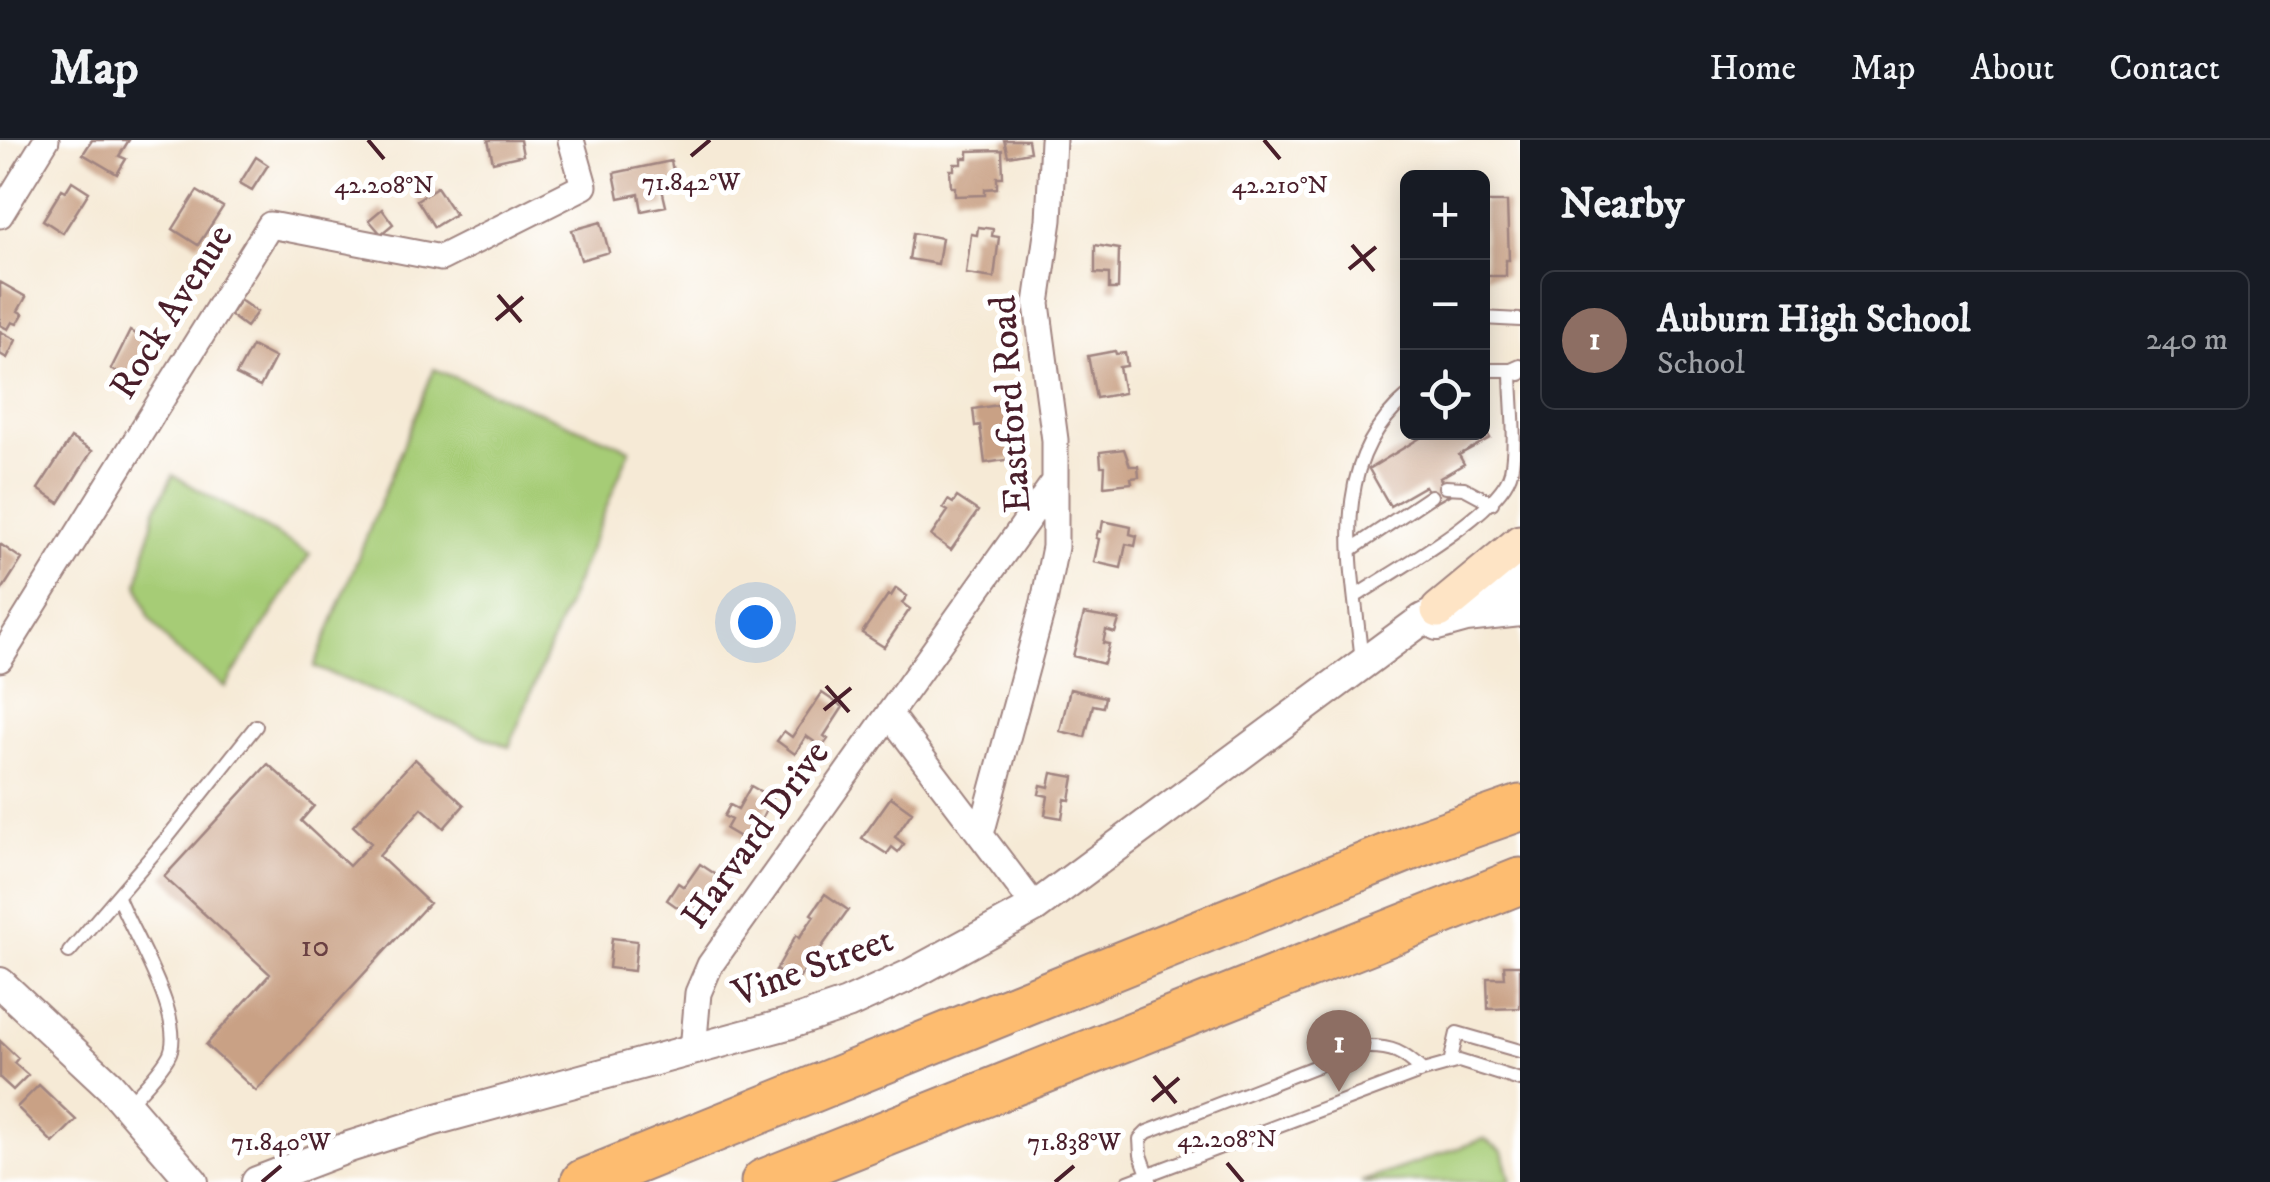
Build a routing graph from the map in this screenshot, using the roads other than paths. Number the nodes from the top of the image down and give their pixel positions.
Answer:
1 (46, 140) edge
2 (572, 140) edge
3 (1052, 140) edge
4 (0, 214) edge
5 (1490, 318) edge
6 (1520, 320) edge
7 (1490, 370) edge
8 (1517, 370) edge
9 (1400, 405) edge
10 (1055, 481) junction
11 (1445, 487) dead end
12 (1430, 496) dead end
13 (1492, 504) junction
14 (1520, 544) edge
15 (1352, 549) junction
16 (1520, 580) edge
17 (1356, 596) junction
18 (1439, 610) junction
19 (1520, 610) edge
20 (0, 659) edge
21 (1362, 662) junction
22 (1330, 685) junction
23 (889, 714) junction
24 (256, 726) dead end
25 (1520, 808) edge
26 (981, 834) junction
27 (1520, 880) edge
28 (118, 896) junction
29 (1035, 907) junction
30 (69, 952) dead end
31 (0, 982) edge
32 (692, 1050) junction
33 (1520, 1051) edge
34 (1450, 1063) junction
35 (1423, 1070) junction
36 (1520, 1080) edge
37 (128, 1106) junction
38 (1149, 1178) edge
39 (192, 1182) edge
40 (257, 1182) edge
41 (584, 1182) edge
42 (764, 1182) edge
43 (1128, 1182) edge

1 - 4 street
2 - 20 street, Rock Avenue
3 - 10 street, Eastford Road
5 - 6 lane
7 - 8 lane
8 - 13 lane
9 - 15 lane
10 - 23 street, Harvard Drive
10 - 26 street, Eastford Road
11 - 13 lane
12 - 15 lane
13 - 17 lane
14 - 18 main road
15 - 17 lane
16 - 18 street, Vine Street
17 - 21 lane
18 - 21 street, Vine Street
19 - 22 street, Vine Street
21 - 22 street, Vine Street
22 - 29 street, Vine Street
23 - 26 street
23 - 32 street, Harvard Drive
24 - 28 lane
25 - 41 highway
26 - 29 street
27 - 42 highway
28 - 30 lane
28 - 37 lane
29 - 32 street, Vine Street
31 - 37 street
32 - 40 street, Vine Street
33 - 34 lane
34 - 35 lane
34 - 36 lane
35 - 38 lane
35 - 38 lane
37 - 39 street
38 - 43 lane

